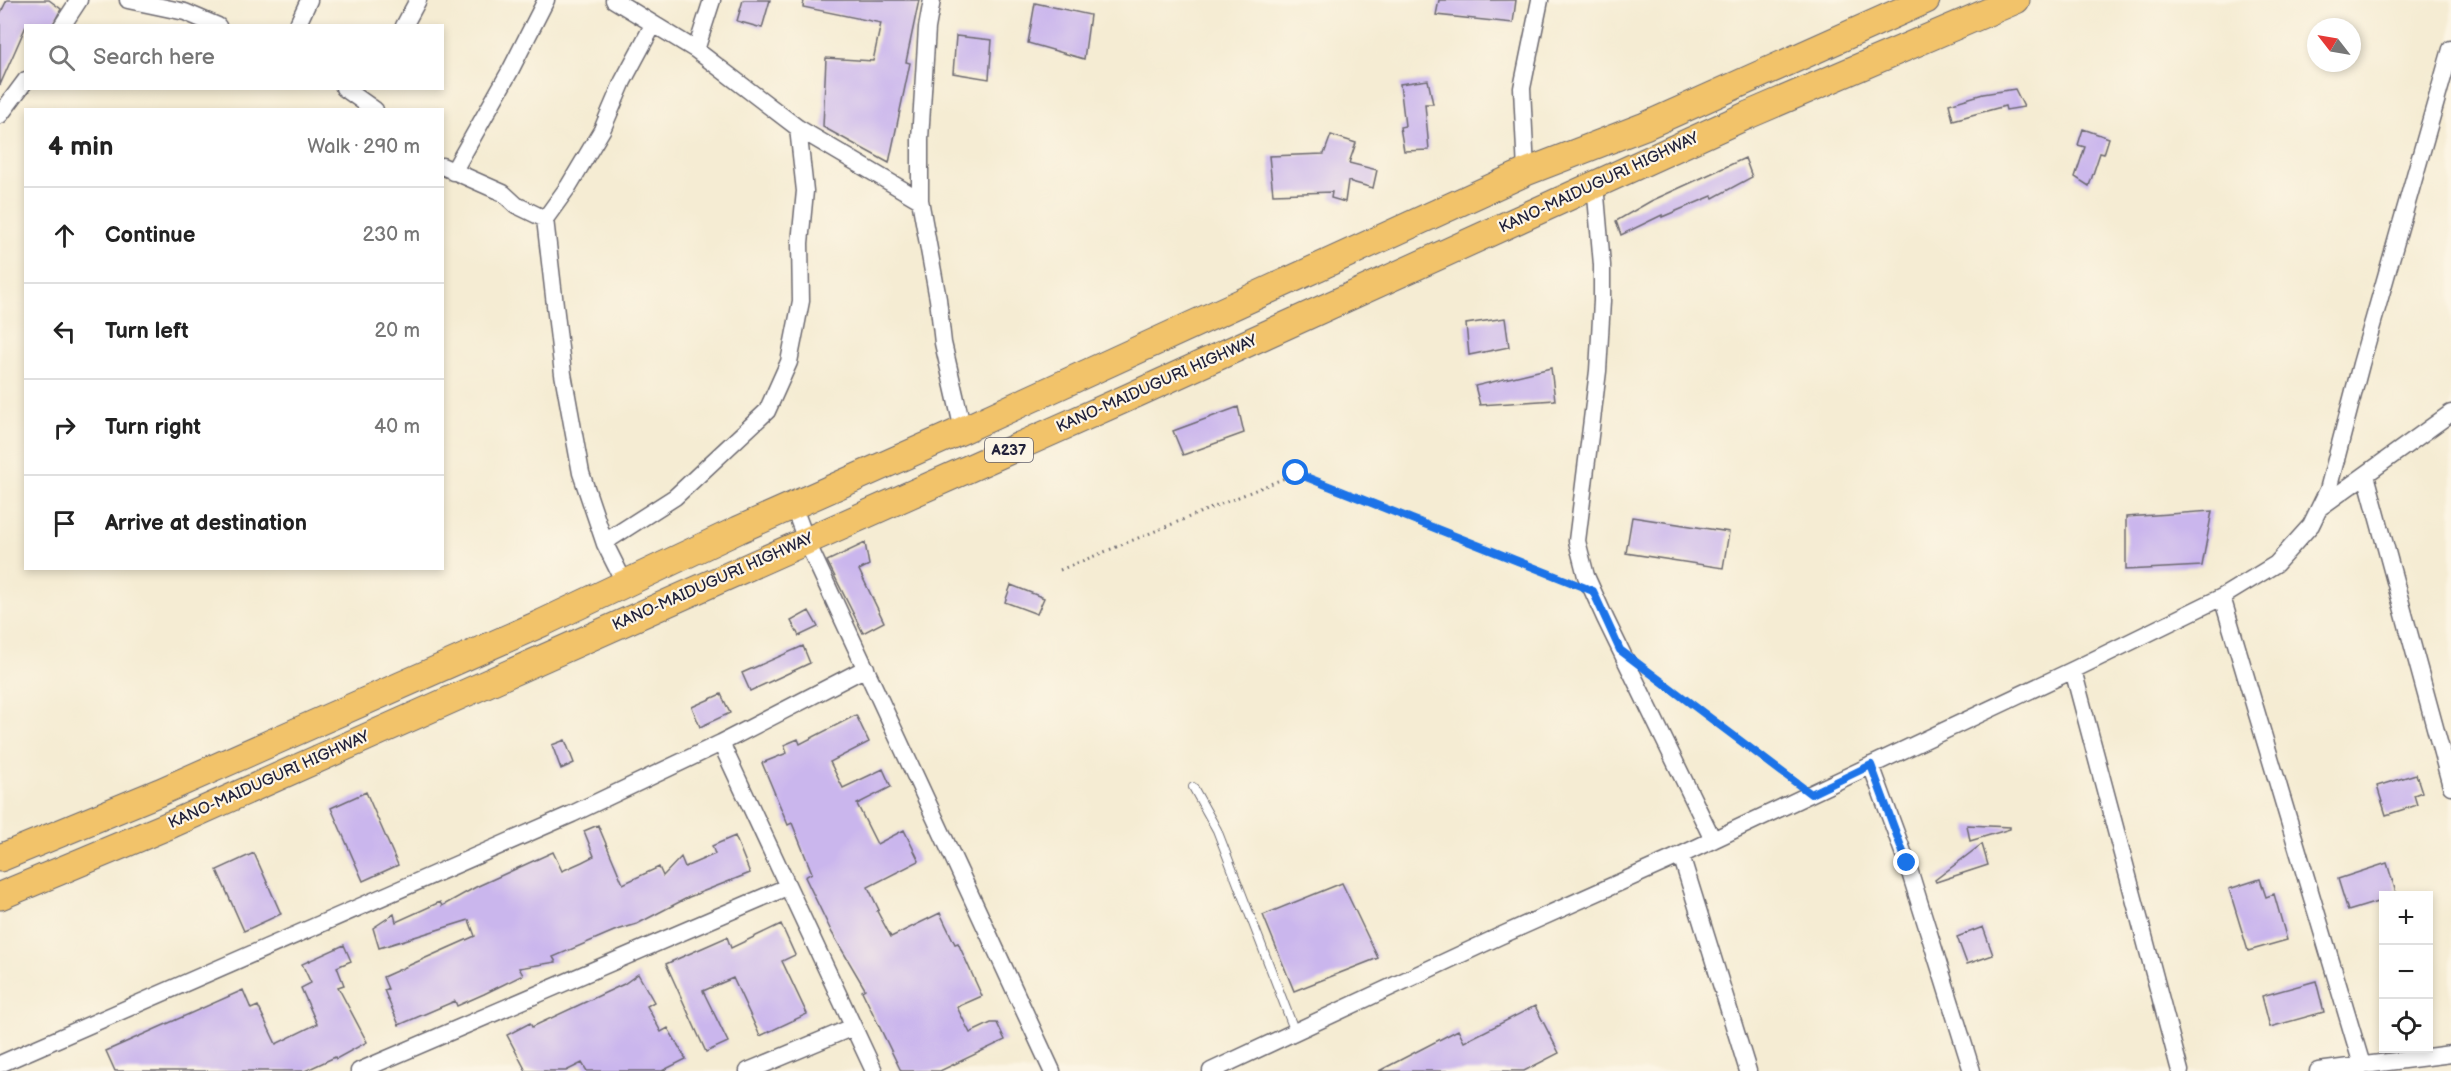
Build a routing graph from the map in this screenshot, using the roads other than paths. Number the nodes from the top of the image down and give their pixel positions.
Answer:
1 (128, 0) edge
2 (309, 0) edge
3 (418, 0) edge
4 (546, 0) edge
5 (614, 0) edge
6 (712, 0) edge
7 (932, 0) edge
8 (1540, 0) edge
9 (1926, 0) edge
10 (2016, 0) edge
11 (76, 1) edge
12 (188, 6) edge
13 (63, 24) edge
14 (215, 24) edge
15 (298, 24) edge
16 (405, 24) edge
17 (652, 25) junction
18 (696, 50) junction
19 (2451, 50) edge
20 (24, 83) edge
21 (349, 90) edge
22 (369, 99) edge
23 (0, 115) edge
24 (798, 128) junction
25 (448, 169) edge
26 (1526, 172) junction
27 (1595, 184) junction
28 (920, 200) junction
29 (545, 219) junction
30 (2451, 413) edge
31 (963, 430) junction
32 (2366, 475) junction
33 (793, 506) junction
34 (2319, 509) junction
35 (806, 540) junction
36 (605, 544) junction
37 (625, 584) junction
38 (2222, 597) junction
39 (866, 668) junction
40 (2073, 670) junction
41 (721, 743) junction
42 (1871, 765) junction
43 (2451, 786) edge
44 (1192, 787) dead end
45 (1713, 840) junction
46 (1681, 855) junction
47 (0, 858) edge
48 (787, 887) junction
49 (0, 896) edge
50 (853, 1027) junction
51 (1295, 1032) junction
52 (2451, 1054) edge
53 (0, 1064) edge
54 (2362, 1065) junction
55 (358, 1071) edge
56 (748, 1071) edge
57 (874, 1071) edge
58 (1052, 1071) edge
59 (1211, 1071) edge
60 (1748, 1071) edge
61 (1972, 1071) edge
62 (2180, 1071) edge
63 (2318, 1071) edge

1 - 12 street
2 - 15 street
3 - 16 street
4 - 25 street
5 - 17 street
6 - 18 street
7 - 28 street
8 - 26 street
9 - 26 highway, KANO-MAIDUGURI HIGHWAY / A237
10 - 27 highway, KANO-MAIDUGURI HIGHWAY / A237
11 - 13 street
12 - 14 street
17 - 18 street
17 - 29 street
18 - 24 street
19 - 34 street
20 - 23 street
21 - 22 street
24 - 28 street
24 - 36 street
25 - 29 street
26 - 31 highway, KANO-MAIDUGURI HIGHWAY / A237
27 - 35 highway, KANO-MAIDUGURI HIGHWAY / A237
27 - 45 street
28 - 31 street
29 - 36 street
30 - 32 street
31 - 33 highway, KANO-MAIDUGURI HIGHWAY / A237
32 - 34 street
32 - 43 street
33 - 35 street
33 - 37 highway, KANO-MAIDUGURI HIGHWAY / A237
34 - 38 street
35 - 39 street
35 - 49 highway, KANO-MAIDUGURI HIGHWAY / A237
36 - 37 street
37 - 47 highway, KANO-MAIDUGURI HIGHWAY / A237
38 - 40 street
38 - 54 street
39 - 41 street
39 - 58 street
40 - 42 street
40 - 62 street
41 - 48 street
41 - 53 street
42 - 45 street
42 - 61 street
44 - 51 lane
45 - 46 street
46 - 51 street
46 - 60 street
48 - 50 street
48 - 55 street
50 - 56 street
50 - 57 street
51 - 59 street
52 - 54 street
54 - 63 street

